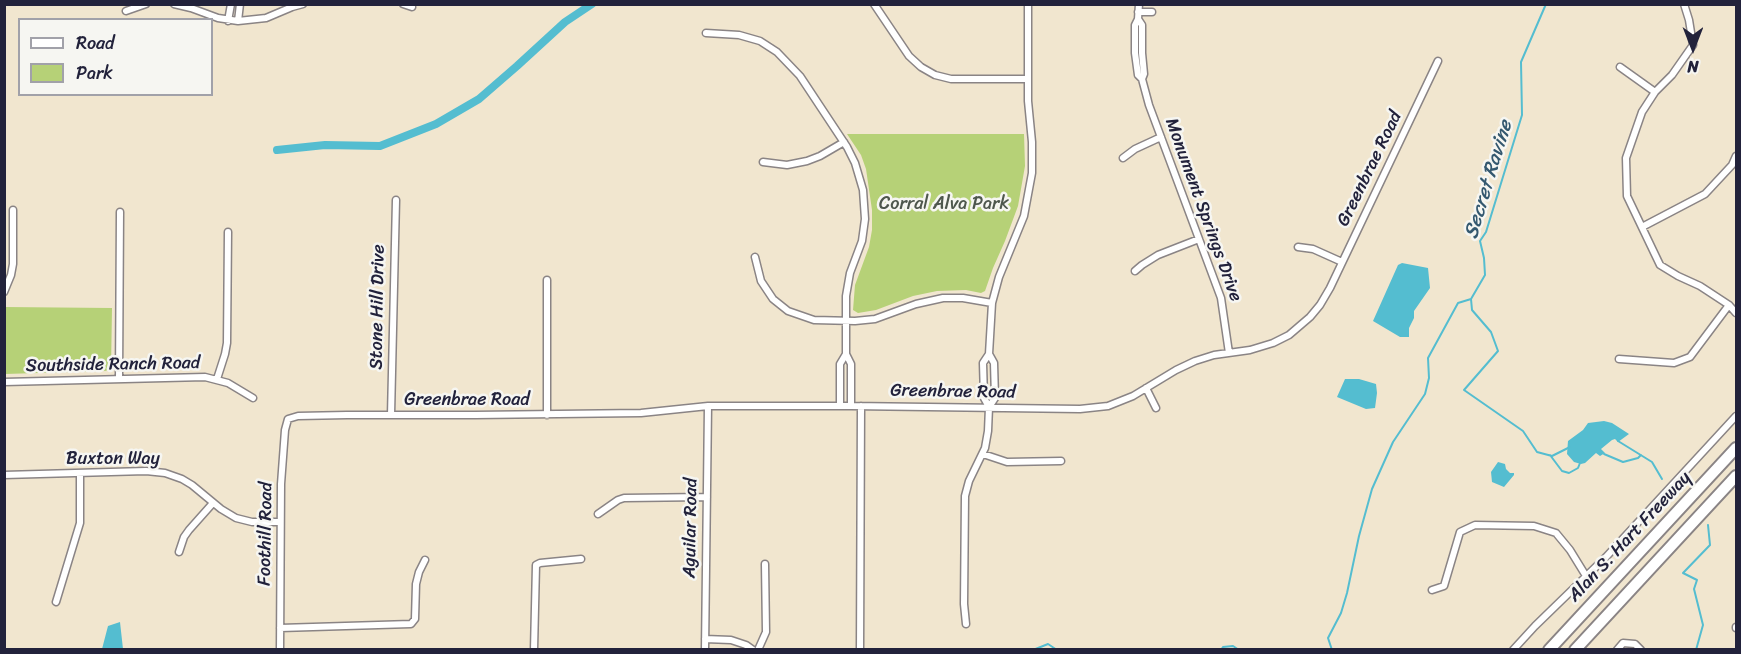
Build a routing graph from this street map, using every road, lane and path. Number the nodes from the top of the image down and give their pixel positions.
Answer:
1 (146, 4) edge
2 (174, 4) edge
3 (303, 4) edge
4 (403, 4) edge
5 (874, 4) edge
6 (1028, 4) edge
7 (1684, 4) edge
8 (231, 5) edge
9 (240, 5) edge
10 (412, 7) dead end
11 (126, 11) dead end
12 (1138, 12) edge
13 (1152, 12) dead end
14 (228, 21) junction
15 (238, 21) junction
16 (706, 33) dead end
17 (1438, 61) dead end
18 (1620, 67) dead end
19 (1028, 79) junction
20 (1655, 92) junction
21 (1161, 137) junction
22 (844, 142) junction
23 (1737, 156) edge
24 (1123, 158) dead end
25 (763, 162) dead end
26 (396, 200) dead end
27 (14, 210) dead end
28 (120, 212) dead end
29 (1642, 227) junction
30 (228, 232) dead end
31 (1199, 239) junction
32 (1298, 247) dead end
33 (755, 257) dead end
34 (1342, 261) junction
35 (1135, 271) dead end
36 (547, 280) dead end
37 (4, 292) edge
38 (992, 303) junction
39 (1729, 305) junction
40 (1737, 313) edge
41 (846, 321) junction
42 (1229, 353) junction
43 (846, 354) junction
44 (989, 354) junction
45 (1620, 359) dead end
46 (119, 379) junction
47 (217, 379) junction
48 (4, 382) edge
49 (1146, 388) junction
50 (253, 398) dead end
51 (708, 406) junction
52 (840, 406) junction
53 (851, 406) junction
54 (861, 406) junction
55 (989, 408) junction
56 (1156, 408) dead end
57 (391, 415) junction
58 (547, 415) junction
59 (1737, 416) edge
60 (288, 419) joint
61 (1737, 448) edge
62 (983, 454) junction
63 (1061, 461) dead end
64 (80, 473) junction
65 (4, 475) edge
66 (1737, 476) edge
67 (707, 497) junction
68 (213, 503) junction
69 (598, 514) dead end
70 (280, 522) junction
71 (179, 552) dead end
72 (581, 559) dead end
73 (425, 560) dead end
74 (765, 564) dead end
75 (1586, 576) junction
76 (1432, 590) dead end
77 (56, 602) dead end
78 (966, 624) dead end
79 (280, 628) junction
80 (705, 639) junction
81 (279, 650) edge
82 (534, 650) edge
83 (705, 650) edge
84 (755, 650) edge
85 (860, 650) edge
86 (1513, 650) edge
87 (1549, 650) edge
88 (1575, 650) edge
89 (1617, 650) edge
90 (1641, 650) edge

1 - 11 street
2 - 14 street
3 - 15 street
4 - 10 street
5 - 19 street
6 - 19 street
7 - 20 street
8 - 9 street
8 - 14 street
9 - 15 street
12 - 13 street
12 - 21 street, Monument Springs Drive
14 - 15 street
16 - 22 street
17 - 34 street, Greenbrae Road
18 - 20 street
19 - 38 street
20 - 29 street
21 - 24 street
21 - 31 street, Monument Springs Drive
22 - 25 street
22 - 41 street
23 - 29 street
26 - 57 street, Stone Hill Drive
27 - 37 street
28 - 46 street
29 - 39 street
30 - 47 street
31 - 35 street
31 - 42 street, Monument Springs Drive
32 - 34 street
33 - 41 street
34 - 42 street, Greenbrae Road
36 - 58 street
38 - 41 street
38 - 44 street
39 - 40 street
39 - 45 street
41 - 43 street
42 - 49 street, Greenbrae Road
43 - 52 street
43 - 53 street
44 - 55 street
44 - 55 street
46 - 47 street, Southside Ranch Road
46 - 48 street, Southside Ranch Road
47 - 50 street, Southside Ranch Road
49 - 55 street, Greenbrae Road
49 - 56 street
51 - 52 street, Greenbrae Road
51 - 58 street, Greenbrae Road
51 - 67 street, Aguilar Road
52 - 53 street, Greenbrae Road
53 - 54 street, Greenbrae Road
54 - 55 street, Greenbrae Road
54 - 85 street
55 - 62 street
57 - 58 street, Greenbrae Road
57 - 60 street, Greenbrae Road
59 - 75 street
60 - 70 street, Foothill Road
61 - 87 highway, Alan S. Hart Freeway
62 - 63 street
62 - 78 street
64 - 65 street, Buxton Way
64 - 68 street, Buxton Way
64 - 77 street
66 - 88 highway, Alan S. Hart Freeway
67 - 69 street
67 - 80 street, Aguilar Road
68 - 70 street, Buxton Way
68 - 71 street
70 - 79 street, Foothill Road
72 - 82 street
73 - 79 street
74 - 84 street
75 - 76 street
75 - 86 street
79 - 81 street, Foothill Road
80 - 83 street, Aguilar Road
80 - 84 street
89 - 90 street

